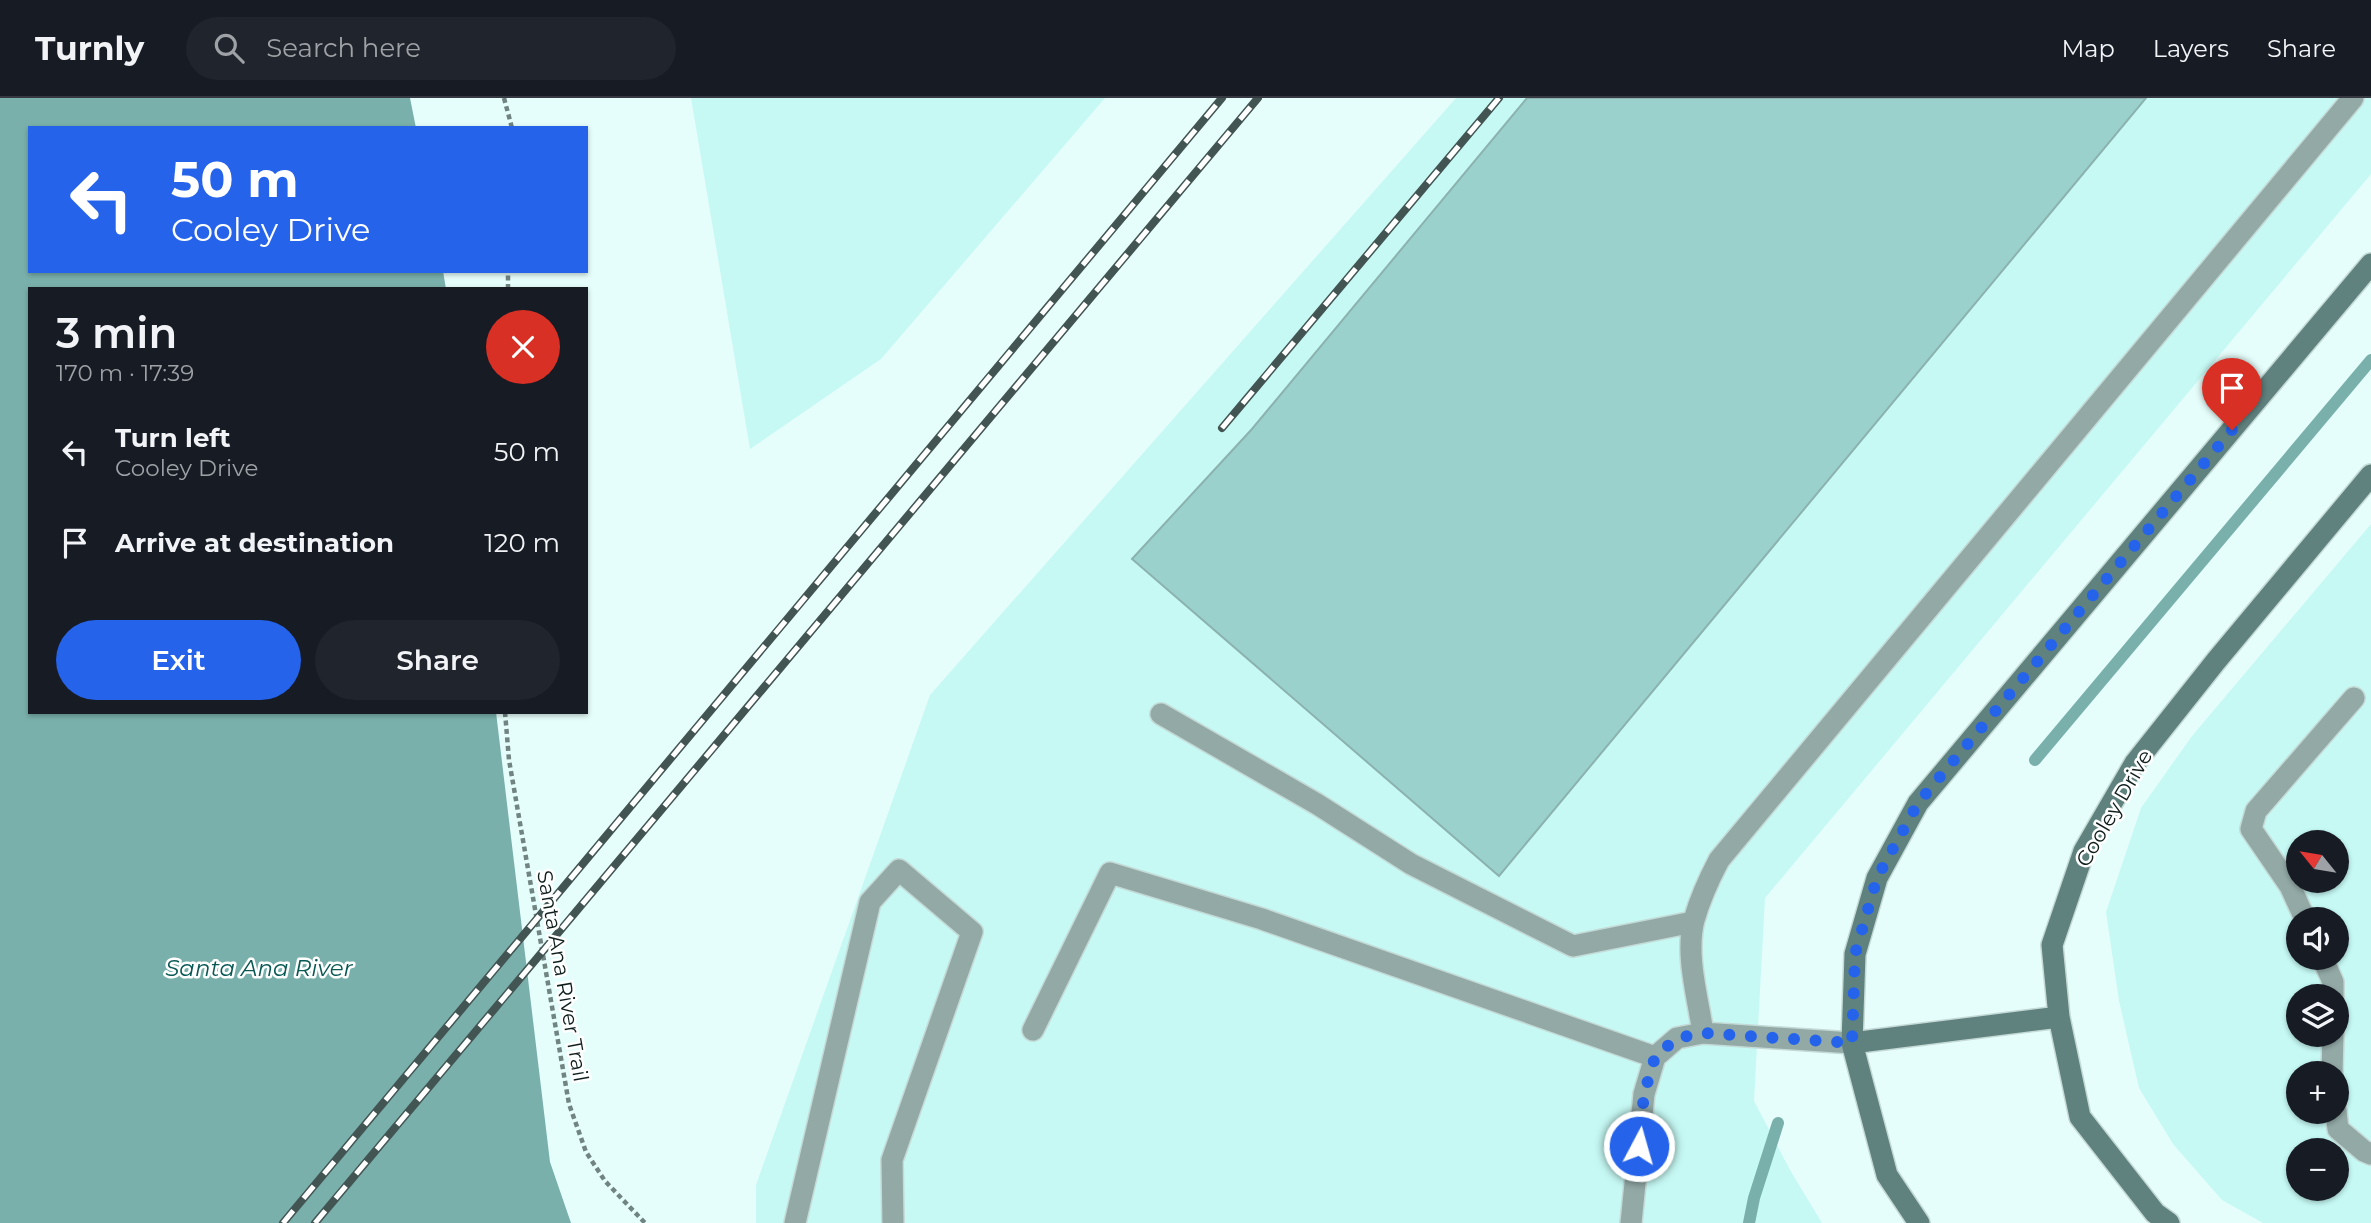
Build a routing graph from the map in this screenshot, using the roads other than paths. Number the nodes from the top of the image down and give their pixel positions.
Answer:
1 (2353, 98) edge
2 (2371, 264) edge
3 (2371, 475) edge
4 (2354, 698) dead end
5 (1161, 715) dead end
6 (2300, 907) edge
7 (1693, 922) junction
8 (2059, 1017) junction
9 (1034, 1030) dead end
10 (1703, 1033) junction
11 (1852, 1043) junction
12 (1655, 1057) junction
13 (2337, 1124) edge
14 (2371, 1154) edge
15 (795, 1223) edge
16 (893, 1223) edge
17 (1631, 1223) edge
18 (1919, 1223) edge
19 (2169, 1223) edge

1 - 7 lane
2 - 11 street
3 - 8 street, Cooley Drive
4 - 6 lane
5 - 7 lane
7 - 10 lane
8 - 11 street
8 - 19 street, Cooley Drive
9 - 12 lane
10 - 11 lane
10 - 12 lane
11 - 18 street
12 - 17 lane
13 - 14 lane
15 - 16 lane

